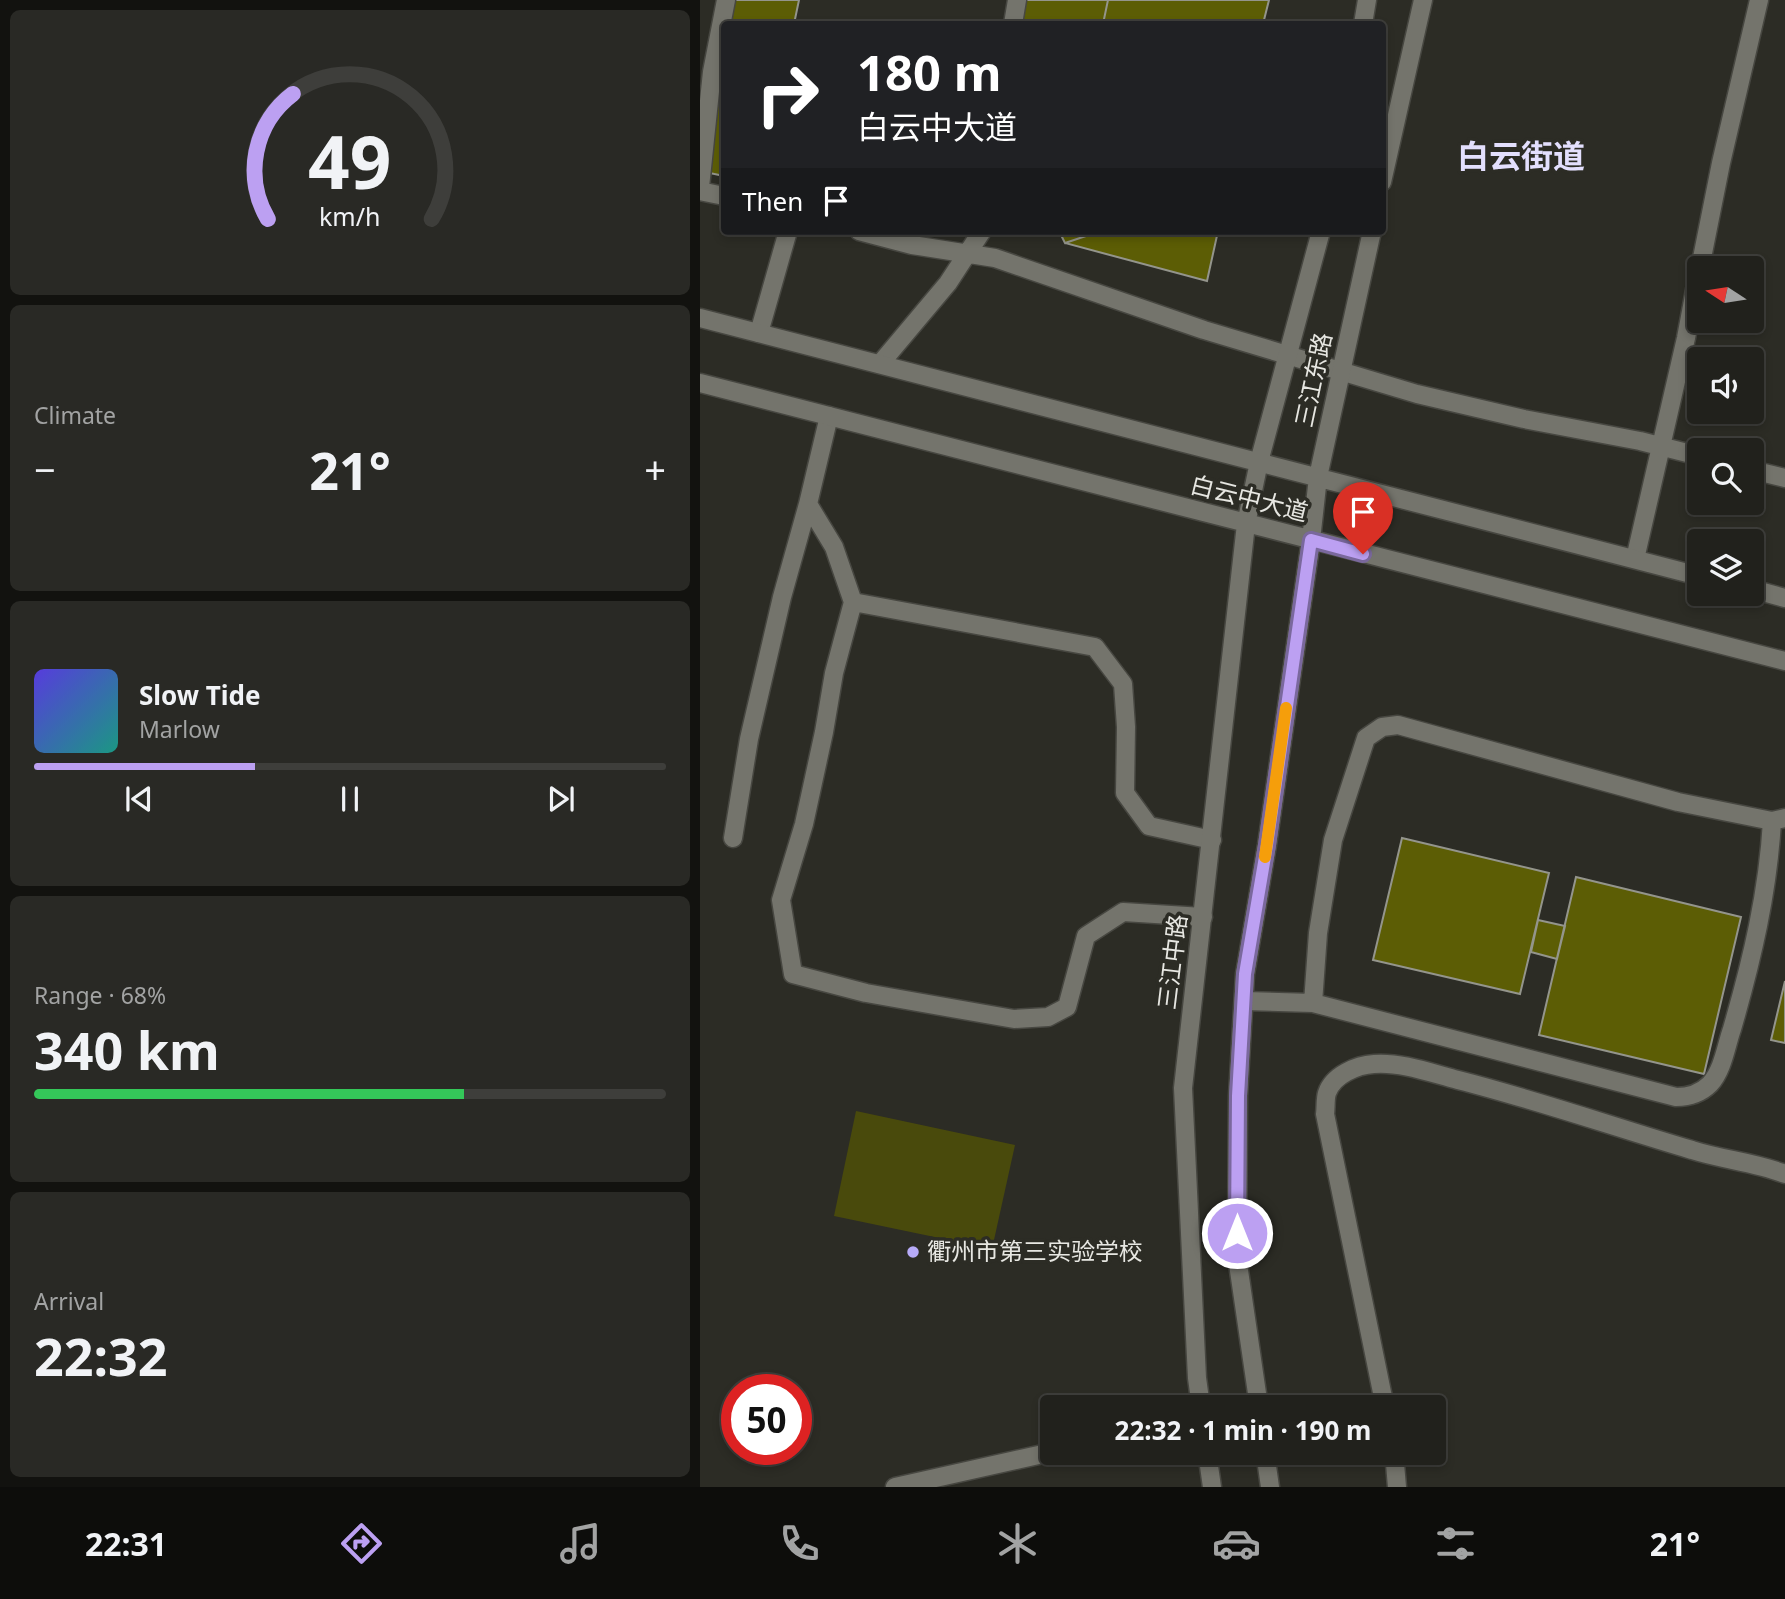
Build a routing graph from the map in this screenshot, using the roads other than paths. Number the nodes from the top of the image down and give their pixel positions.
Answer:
1 (726, 0) edge
2 (1017, 0) edge
3 (1367, 0) edge
4 (1423, 0) edge
5 (1759, 0) edge
6 (722, 21) edge
7 (1014, 21) edge
8 (1364, 21) edge
9 (721, 26) edge
10 (1386, 164) edge
11 (700, 189) edge
12 (721, 195) edge
13 (787, 235) edge
14 (874, 235) edge
15 (979, 235) edge
16 (1320, 235) edge
17 (1371, 235) edge
18 (968, 253) junction
19 (1702, 256) edge
20 (700, 318) edge
21 (759, 333) junction
22 (1687, 333) edge
23 (1288, 355) junction
24 (880, 364) junction
25 (1341, 371) junction
26 (700, 383) edge
27 (829, 416) junction
28 (1660, 446) junction
29 (1687, 453) edge
30 (1259, 462) junction
31 (1764, 473) edge
32 (1318, 477) junction
33 (1785, 478) edge
34 (808, 504) junction
35 (1246, 524) junction
36 (1311, 540) junction
37 (1634, 559) junction
38 (1687, 573) edge
39 (1764, 592) edge
40 (1785, 598) edge
41 (853, 602) junction
42 (1785, 661) edge
43 (1778, 820) edge
44 (733, 838) dead end
45 (1212, 840) junction
46 (1203, 918) junction
47 (1244, 1001) junction
48 (1313, 1003) junction
49 (1785, 1174) edge
50 (1199, 1395) edge
51 (1254, 1395) edge
52 (1383, 1395) edge
53 (1040, 1455) edge
54 (1209, 1465) edge
55 (1267, 1465) edge
56 (1395, 1465) edge
57 (895, 1487) edge
58 (1212, 1487) edge
59 (1270, 1487) edge
60 (1398, 1487) edge

1 - 6 street
2 - 7 street
3 - 8 street
4 - 10 street
5 - 19 street
9 - 11 street
11 - 12 street
13 - 21 street
14 - 18 street
15 - 18 street
16 - 23 street, 三江东路
17 - 25 street, 三江东路
18 - 23 street
18 - 24 street
20 - 21 street, 白云中大道
21 - 24 street, 白云中大道
22 - 28 street
23 - 25 street
23 - 30 street, 三江东路
24 - 30 street, 白云中大道
25 - 28 street
25 - 32 street, 三江东路
26 - 27 street, 白云中大道
27 - 34 street
27 - 35 street, 白云中大道
28 - 29 street
28 - 37 street
30 - 32 street, 白云中大道
30 - 35 street, 三江东路
31 - 33 street
32 - 36 street, 三江东路
32 - 37 street, 白云中大道
34 - 41 street
34 - 44 street
35 - 36 street, 白云中大道
35 - 45 street, 三江中路
36 - 42 street, 白云中大道
36 - 47 street
37 - 38 street, 白云中大道
39 - 40 street
41 - 45 street
41 - 46 street
43 - 48 street
43 - 48 street
45 - 46 street, 三江中路
46 - 50 street, 三江中路
47 - 48 street
47 - 51 street
49 - 52 street
53 - 57 street
54 - 58 street
55 - 59 street
56 - 60 street

